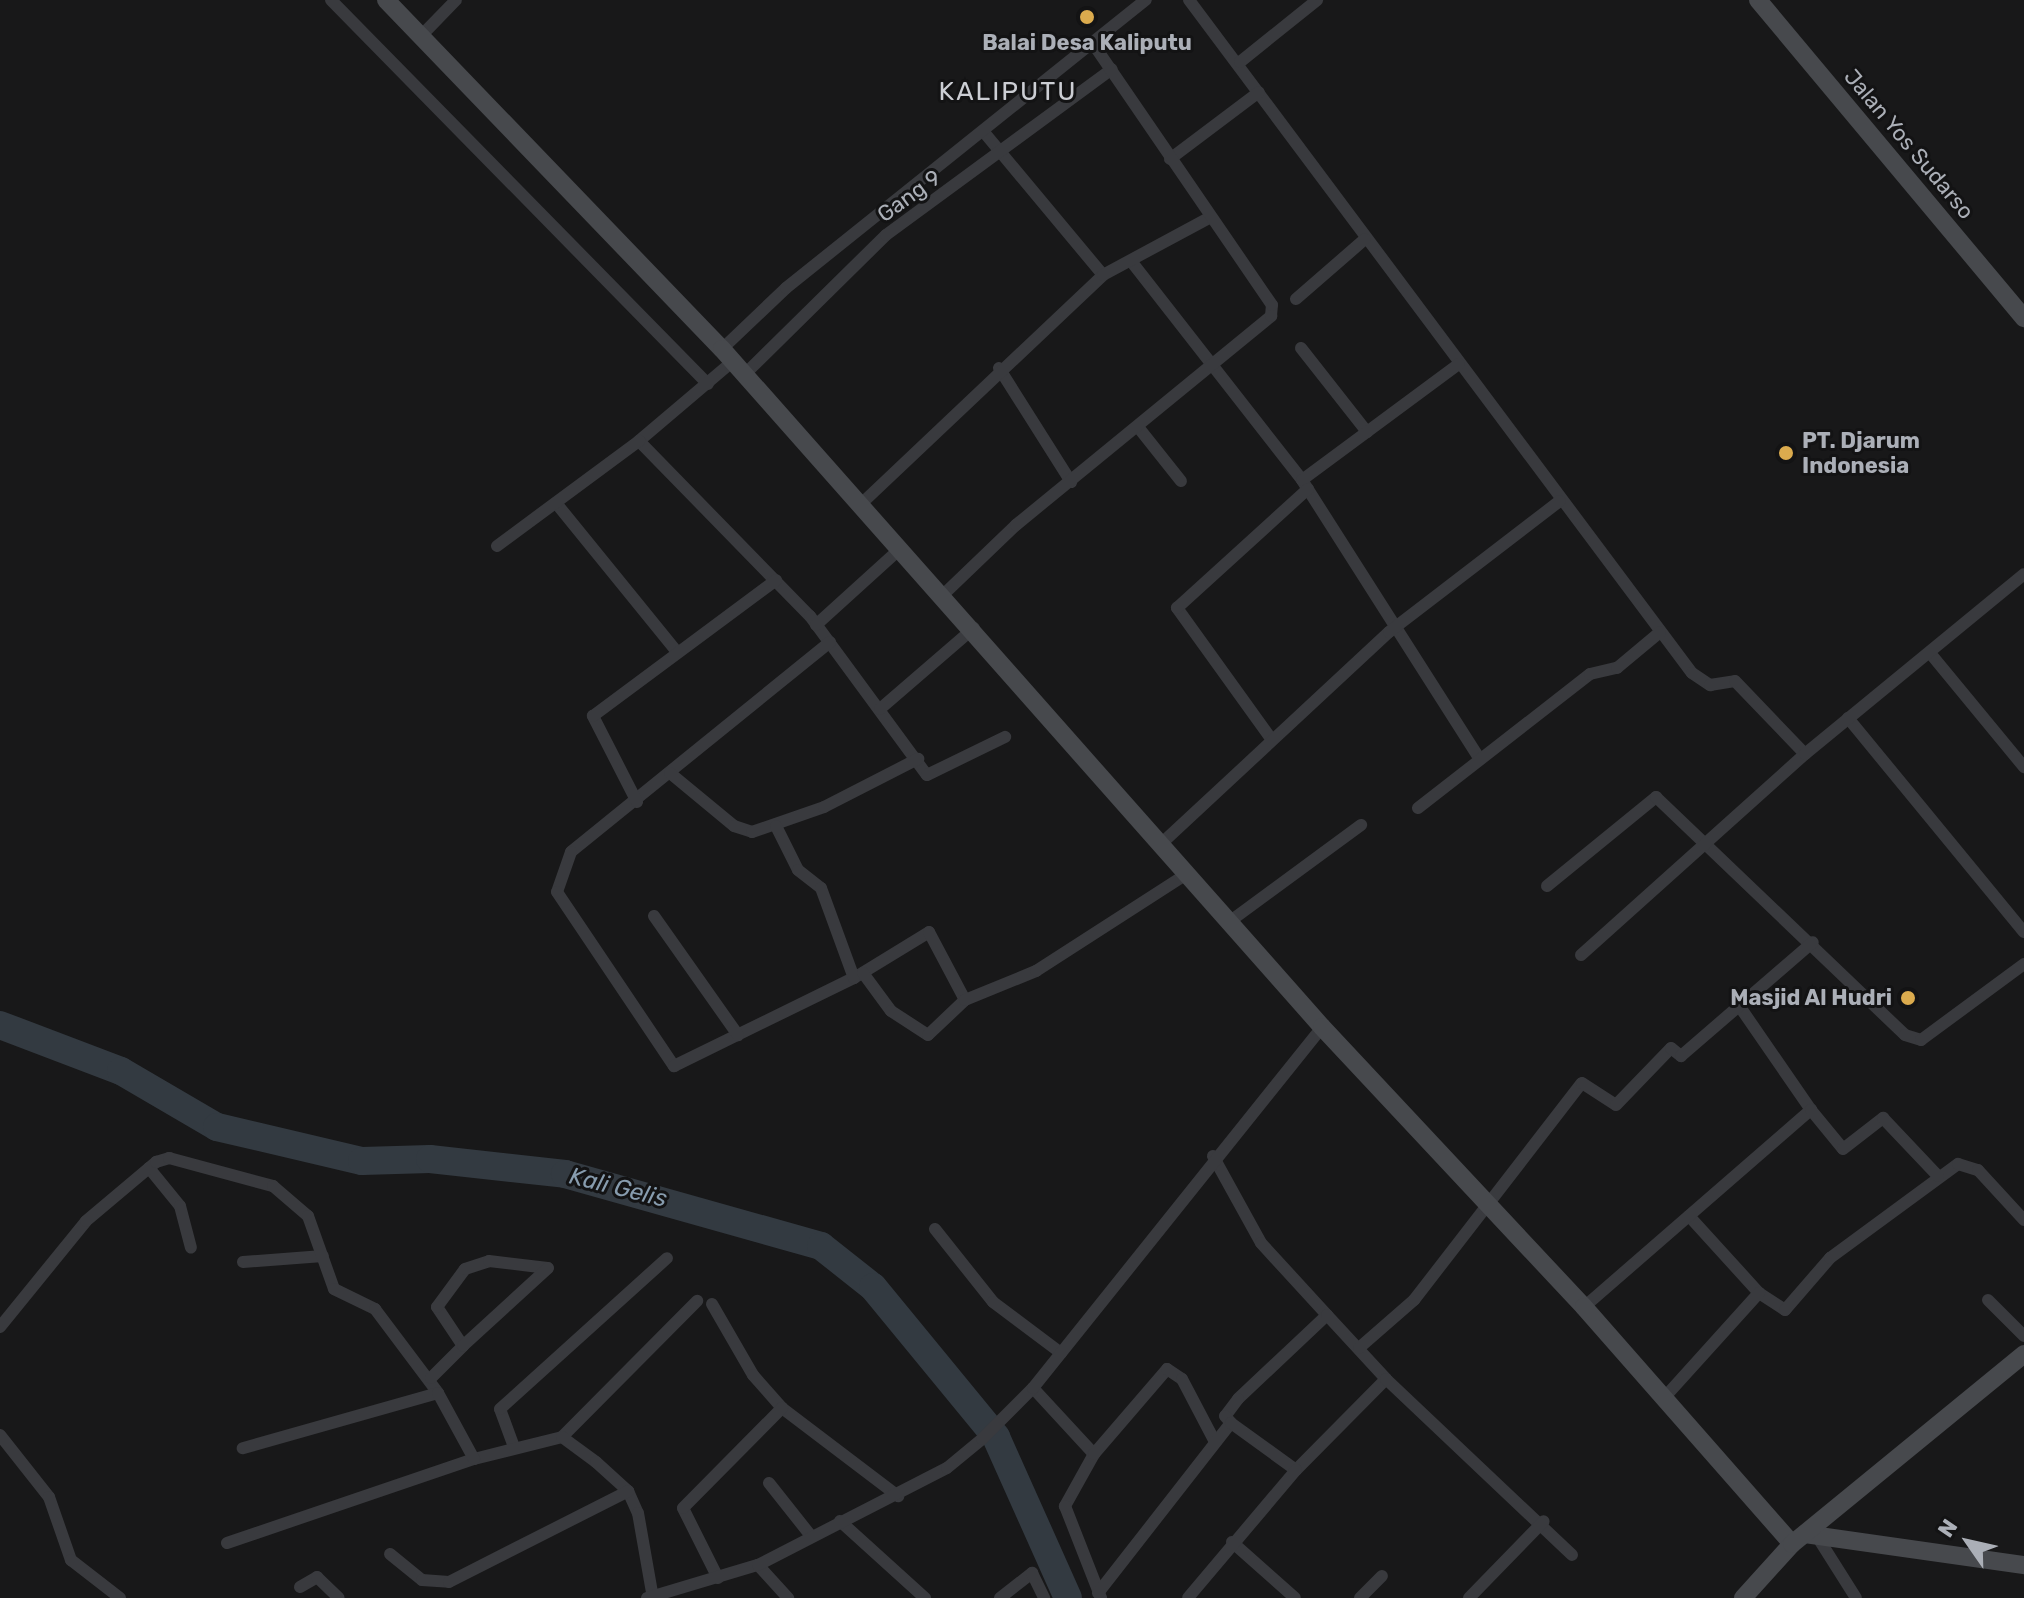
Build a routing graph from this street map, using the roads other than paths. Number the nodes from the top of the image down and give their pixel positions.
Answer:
1 (331, 0) edge
2 (386, 0) edge
3 (456, 0) edge
4 (1146, 0) edge
5 (1189, 0) edge
6 (1317, 0) edge
7 (1758, 0) edge
8 (421, 36) junction
9 (1094, 45) junction
10 (1240, 62) junction
11 (1112, 69) junction
12 (1259, 92) junction
13 (983, 131) junction
14 (1004, 153) junction
15 (1170, 159) junction
16 (1209, 218) junction
17 (1365, 239) junction
18 (1131, 261) junction
19 (1103, 275) junction
20 (1296, 299) dead end
21 (2024, 318) edge
22 (1301, 348) dead end
23 (733, 361) junction
24 (1459, 364) junction
25 (999, 368) junction
26 (1210, 368) junction
27 (708, 384) junction
28 (1138, 427) junction
29 (1367, 432) junction
30 (639, 441) junction
31 (1181, 481) dead end
32 (1071, 482) junction
33 (1305, 484) junction
34 (1560, 501) junction
35 (556, 503) junction
36 (860, 505) junction
37 (497, 546) dead end
38 (901, 548) junction
39 (2024, 574) edge
40 (776, 580) junction
41 (944, 594) junction
42 (816, 625) junction
43 (1395, 627) junction
44 (974, 628) junction
45 (1660, 632) junction
46 (830, 642) junction
47 (677, 652) junction
48 (1930, 653) junction
49 (880, 709) junction
50 (1848, 718) junction
51 (1005, 737) dead end
52 (1272, 740) junction
53 (1805, 754) junction
54 (918, 759) junction
55 (1480, 759) junction
56 (2024, 767) edge
57 (670, 773) junction
58 (637, 802) junction
59 (1418, 808) dead end
60 (1361, 825) dead end
61 (776, 826) junction
62 (1162, 843) junction
63 (1709, 844) junction
64 (1188, 873) junction
65 (1547, 886) dead end
66 (654, 916) dead end
67 (1229, 922) junction
68 (2024, 932) edge
69 (1813, 942) junction
70 (1581, 955) dead end
71 (2024, 964) edge
72 (858, 976) junction
73 (965, 1000) junction
74 (1740, 1007) junction
75 (1322, 1027) junction
76 (738, 1035) junction
77 (1811, 1110) junction
78 (1213, 1156) junction
79 (149, 1168) junction
80 (1938, 1176) junction
81 (1486, 1205) junction
82 (1689, 1216) junction
83 (2024, 1220) edge
84 (935, 1229) dead end
85 (191, 1248) dead end
86 (323, 1256) junction
87 (667, 1258) dead end
88 (243, 1262) dead end
89 (1759, 1293) junction
90 (1988, 1300) dead end
91 (697, 1301) dead end
92 (712, 1304) dead end
93 (1584, 1307) junction
94 (1327, 1315) junction
95 (0, 1327) edge
96 (2024, 1336) edge
97 (463, 1346) junction
98 (1359, 1348) junction
99 (1061, 1353) junction
100 (2024, 1354) edge
101 (431, 1378) junction
102 (1386, 1379) junction
103 (1033, 1388) junction
104 (438, 1393) junction
105 (1664, 1398) junction
106 (782, 1408) junction
107 (1231, 1423) junction
108 (0, 1435) edge
109 (562, 1437) junction
110 (1214, 1440) junction
111 (514, 1447) junction
112 (243, 1448) dead end
113 (1094, 1454) junction
114 (474, 1459) junction
115 (1296, 1470) junction
116 (769, 1483) dead end
117 (628, 1491) junction
118 (898, 1496) junction
119 (840, 1521) junction
120 (1544, 1521) junction
121 (811, 1536) junction
122 (1806, 1540) junction
123 (1232, 1542) junction
124 (227, 1543) dead end
125 (390, 1554) dead end
126 (1572, 1555) dead end
127 (758, 1565) junction
128 (2024, 1565) edge
129 (1382, 1576) dead end
130 (718, 1578) junction
131 (300, 1587) dead end
132 (1288, 1595) edge
133 (1099, 1596) edge
134 (651, 1597) edge
135 (118, 1598) edge
136 (339, 1598) edge
137 (788, 1598) edge
138 (925, 1598) edge
139 (1000, 1598) edge
140 (1044, 1598) edge
141 (1188, 1598) edge
142 (1360, 1598) edge
143 (1469, 1598) edge
144 (1743, 1598) edge
145 (1856, 1598) edge

1 - 27 street
2 - 8 main road
3 - 8 street
4 - 9 street
5 - 10 street
6 - 10 street
7 - 21 main road, Jalan Yos Sudarso
8 - 23 main road
9 - 11 street
9 - 13 street
10 - 12 street
11 - 14 street, Gang 9
11 - 15 street
12 - 15 street
12 - 17 street
13 - 14 street
13 - 23 street
14 - 19 street
14 - 23 street, Gang 9
15 - 16 street
16 - 18 street
16 - 26 street
17 - 20 street
17 - 24 street
18 - 19 street
18 - 26 street
19 - 25 street
22 - 29 street
23 - 27 street
23 - 36 main road
24 - 29 street
24 - 34 street
25 - 32 street
25 - 36 street
26 - 28 street
26 - 33 street
27 - 30 street
28 - 31 street
28 - 32 street
29 - 33 street
30 - 35 street
30 - 40 street
32 - 41 street
33 - 43 street
33 - 52 street
34 - 43 street
34 - 45 street
35 - 37 street
35 - 47 street
36 - 38 main road
38 - 41 main road
38 - 42 street
39 - 48 street
40 - 42 street
40 - 47 street
41 - 44 main road
42 - 46 street
43 - 52 street
43 - 55 street
44 - 49 street
44 - 62 main road
45 - 53 street
45 - 55 street
46 - 49 street
46 - 57 street
47 - 58 street
48 - 50 street
48 - 56 street
49 - 54 street
50 - 53 street
50 - 68 street
51 - 54 street
52 - 62 street
53 - 63 street
54 - 61 street
55 - 59 street
57 - 58 street
57 - 61 street
58 - 76 street
60 - 67 street
61 - 72 street
62 - 64 main road
63 - 65 street
63 - 69 street
63 - 70 street
64 - 67 main road
64 - 73 street
66 - 76 street
67 - 75 main road
69 - 71 street
69 - 74 street
72 - 73 street
72 - 73 street
72 - 76 street
74 - 77 street
74 - 81 street
75 - 78 street
75 - 81 main road
77 - 80 street
77 - 82 street
78 - 94 street
78 - 99 street
79 - 85 street
79 - 86 street
79 - 95 street
80 - 83 street
80 - 89 street
81 - 93 main road
81 - 98 street
82 - 89 street
82 - 93 street
84 - 99 street
86 - 88 street
86 - 101 street
87 - 111 street
89 - 105 street
90 - 96 street
91 - 109 street
92 - 106 street
93 - 105 main road
94 - 98 street
94 - 107 street
97 - 97 street
97 - 101 street
98 - 102 street
99 - 103 street
100 - 122 main road
101 - 104 street
102 - 115 street
102 - 120 street
103 - 113 street
103 - 118 street
104 - 112 street
104 - 114 street
105 - 122 main road
106 - 118 street
106 - 130 street
107 - 110 street
107 - 115 street
108 - 135 street
109 - 111 street
109 - 117 street
110 - 113 street
110 - 133 street
111 - 114 street
113 - 133 street
114 - 124 street
115 - 123 street
116 - 121 street
117 - 125 street
117 - 134 street
118 - 119 street
119 - 121 street
119 - 138 street
120 - 126 street
120 - 143 street
121 - 127 street
122 - 128 main road
122 - 144 main road
122 - 145 street
123 - 132 street
123 - 141 street
127 - 130 street
127 - 137 street
129 - 142 street
130 - 134 street
131 - 136 street
139 - 140 street

